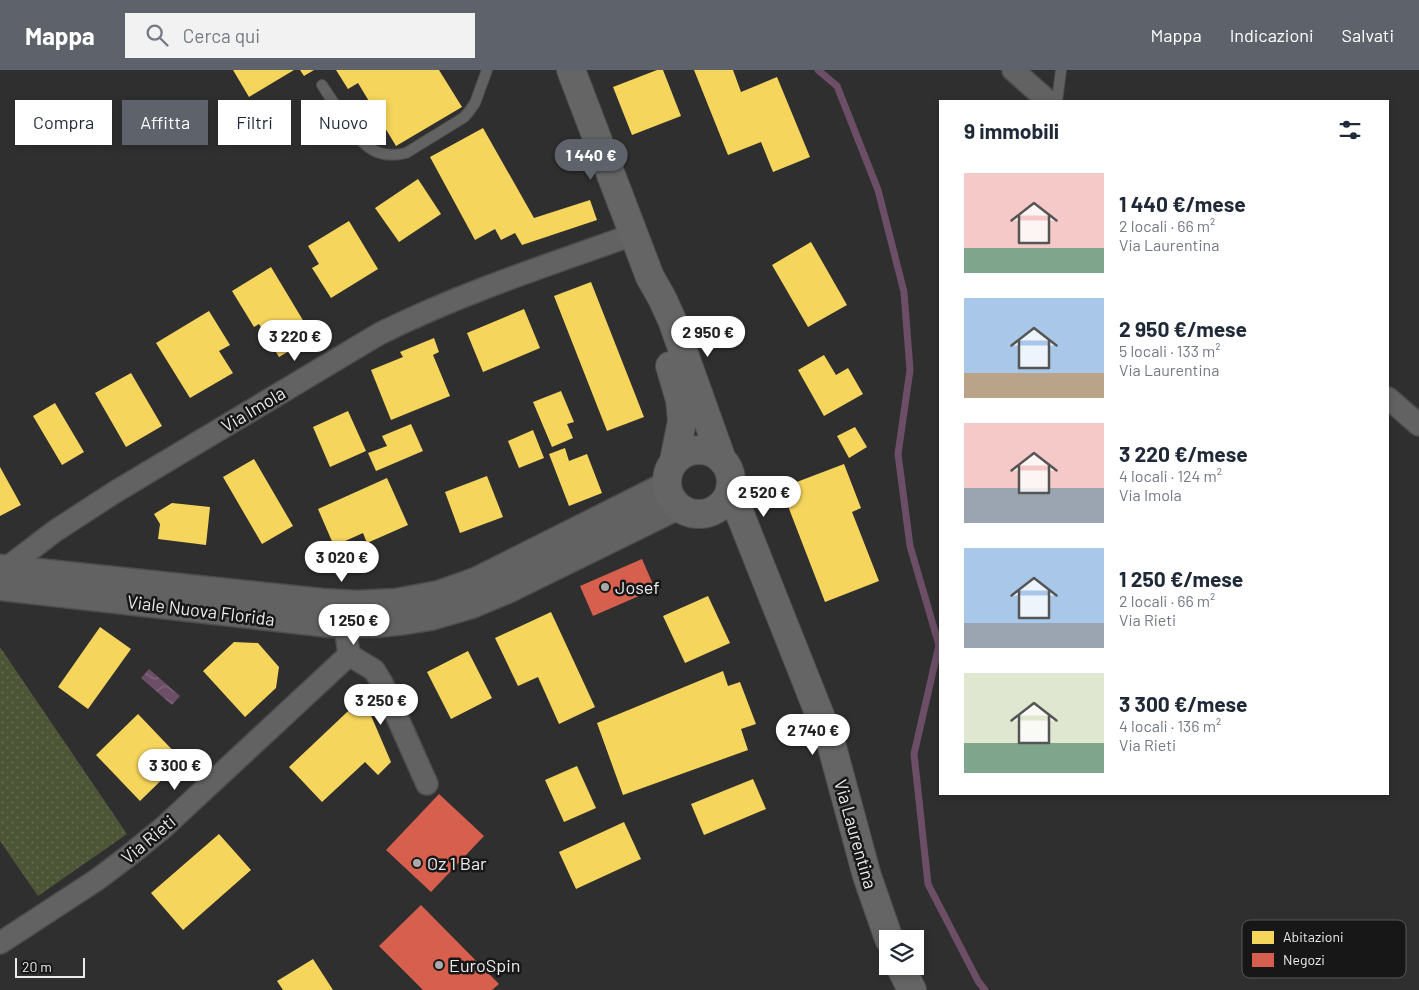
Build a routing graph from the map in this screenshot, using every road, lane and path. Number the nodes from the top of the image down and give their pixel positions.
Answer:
1 (488, 70) edge
2 (571, 70) edge
3 (1013, 70) edge
4 (1061, 70) edge
5 (322, 85) dead end
6 (1047, 100) edge
7 (1057, 100) edge
8 (635, 234) junction
9 (650, 277) junction
10 (1389, 399) edge
11 (1419, 425) edge
12 (722, 460) junction
13 (730, 489) junction
14 (679, 492) junction
15 (758, 563) junction
16 (1, 574) edge
17 (345, 625) junction
18 (349, 655) junction
19 (426, 784) dead end
20 (886, 930) edge
21 (0, 944) edge
22 (904, 975) edge
23 (912, 990) edge

1 - 5 lane
2 - 8 main road
3 - 6 street
4 - 7 lane
8 - 9 main road
8 - 16 street, Via Imola
9 - 12 main road
9 - 14 main road
10 - 11 street
12 - 13 main road
12 - 14 main road
13 - 14 main road
13 - 15 main road, Via Laurentina
14 - 15 main road, Via Laurentina
14 - 16 street, Viale Nuova Florida
14 - 17 street, Viale Nuova Florida
15 - 20 main road, Via Laurentina
16 - 17 street, Viale Nuova Florida
17 - 18 street
18 - 19 street
18 - 21 street, Via Rieti
22 - 23 main road

